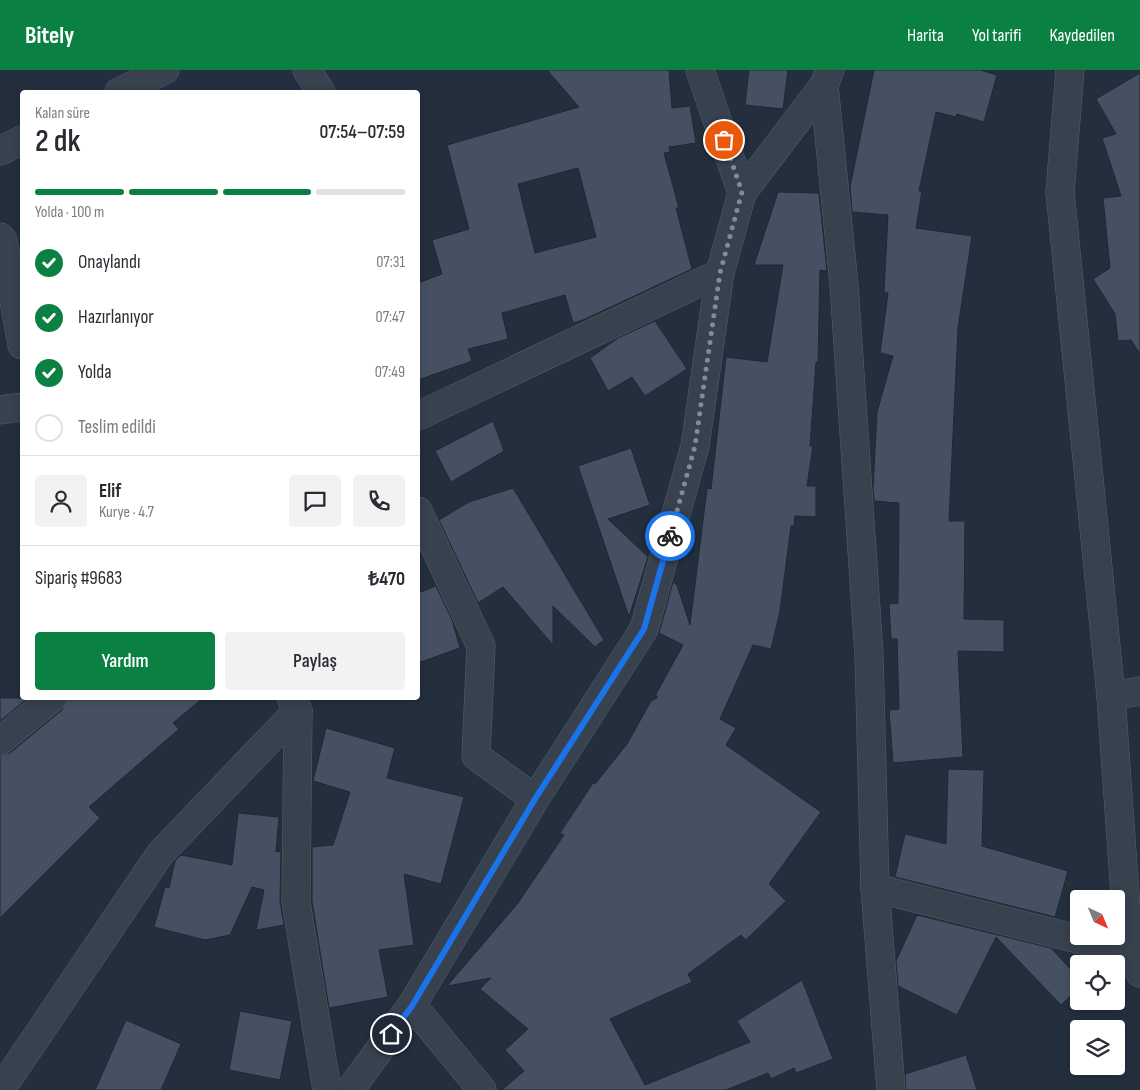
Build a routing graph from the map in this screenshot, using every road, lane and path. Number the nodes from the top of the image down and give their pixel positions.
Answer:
1 (164, 70) edge
2 (307, 70) edge
3 (700, 70) edge
4 (1070, 70) edge
5 (827, 77) edge
6 (123, 90) edge
7 (320, 90) edge
8 (20, 141) edge
9 (0, 151) edge
10 (742, 192) junction
11 (9, 239) edge
12 (720, 273) junction
13 (20, 329) edge
14 (20, 407) edge
15 (0, 410) edge
16 (420, 415) edge
17 (420, 515) edge
18 (1140, 691) edge
19 (1111, 696) junction
20 (50, 700) edge
21 (294, 704) edge
22 (0, 741) edge
23 (535, 799) junction
24 (875, 888) junction
25 (1135, 962) edge
26 (412, 1006) junction
27 (0, 1085) edge
28 (327, 1090) edge
29 (350, 1090) edge
30 (482, 1090) edge
31 (891, 1090) edge

1 - 6 street
2 - 7 street
3 - 10 street
4 - 19 street
5 - 10 street
5 - 24 street
8 - 9 street
10 - 12 street
11 - 13 street
12 - 16 street
12 - 23 street
14 - 15 street
17 - 23 street
18 - 19 street
19 - 25 street
20 - 22 street
21 - 27 street
21 - 28 street
23 - 26 street
24 - 25 street
24 - 31 street
26 - 29 street
26 - 30 street

